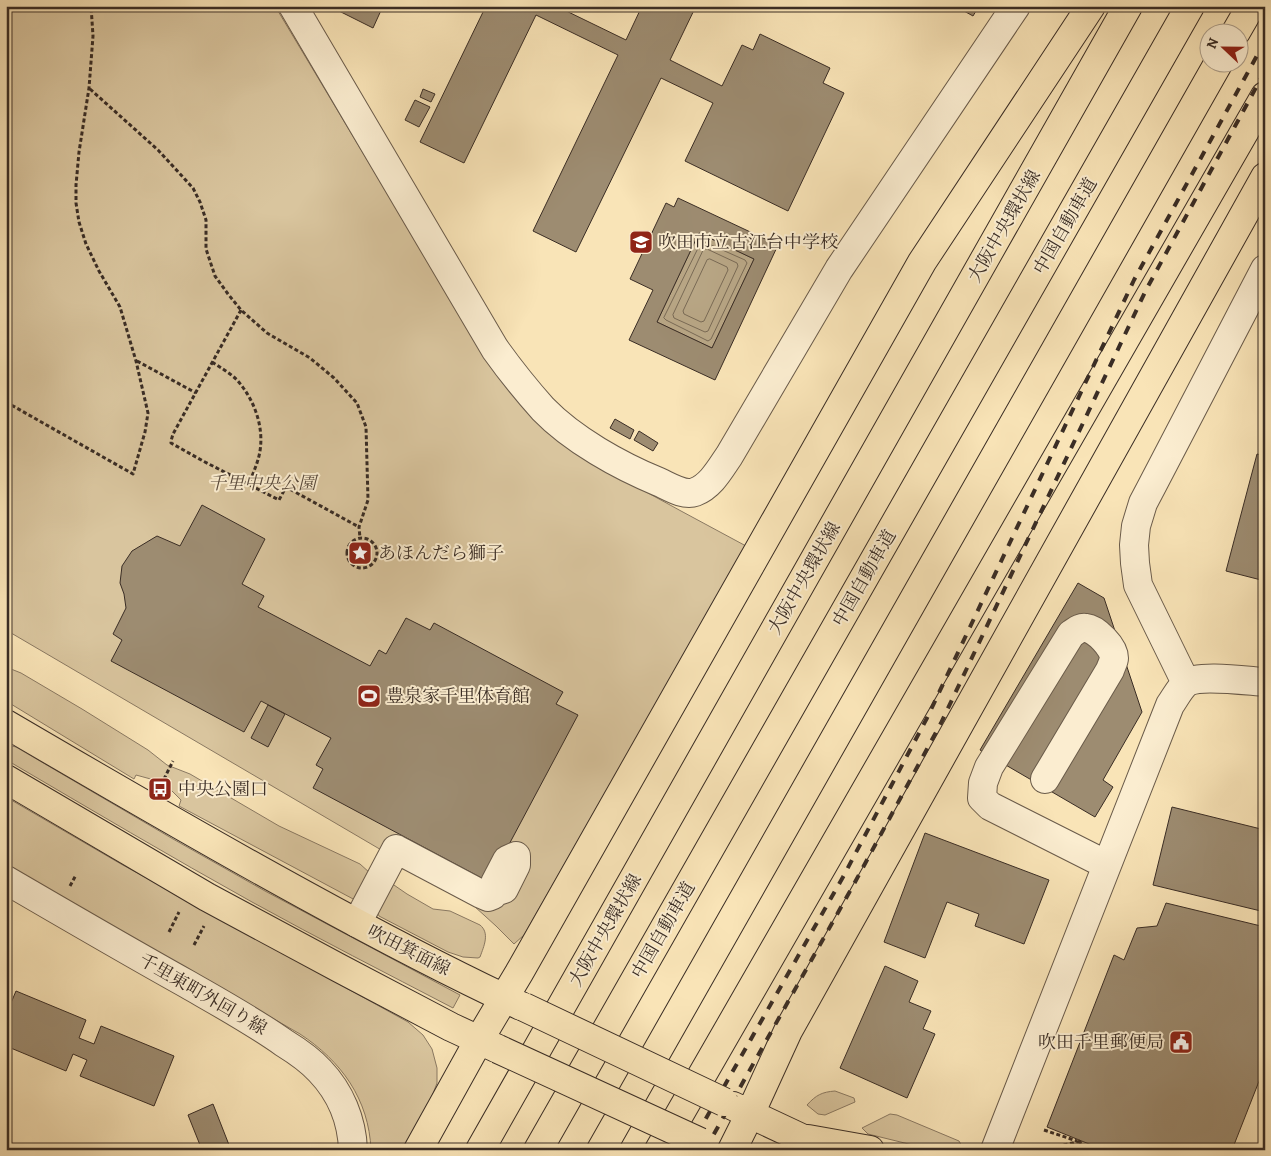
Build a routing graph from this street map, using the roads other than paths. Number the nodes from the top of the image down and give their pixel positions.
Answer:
1 (293, 6) edge
2 (1016, 6) edge
3 (1091, 6) edge
4 (1128, 6) edge
5 (1190, 6) edge
6 (1251, 6) edge
7 (1242, 22) edge
8 (1213, 72) edge
9 (1265, 96) edge
10 (1265, 177) edge
11 (1265, 269) edge
12 (1265, 682) edge
13 (1186, 683) junction
14 (6, 724) edge
15 (6, 779) edge
16 (1045, 779) dead end
17 (1107, 866) junction
18 (6, 880) edge
19 (495, 892) dead end
20 (357, 924) junction
21 (514, 1003) junction
22 (488, 1044) junction
23 (750, 1114) junction
24 (799, 1138) junction
25 (708, 1146) edge
26 (353, 1150) edge
27 (418, 1150) edge
28 (480, 1150) edge
29 (538, 1150) edge
30 (601, 1150) edge
31 (659, 1150) edge
32 (732, 1150) edge
33 (826, 1150) edge
34 (870, 1150) edge
35 (996, 1150) edge

1 - 2 street
3 - 21 main road
4 - 28 main road, 大阪中央環状線
5 - 29 main road, 中国自動車道
6 - 7 main road
8 - 30 main road
9 - 31 main road
10 - 23 main road
11 - 13 street
12 - 13 street
13 - 17 street
14 - 20 main road, 吹田箕面線
15 - 22 main road
16 - 17 street
17 - 35 street
18 - 26 street, 千里東町外回り線
19 - 20 street
20 - 21 main road, 吹田箕面線
21 - 22 main road
21 - 23 main road, 吹田箕面線, bridge
22 - 25 main road, bridge
22 - 27 main road
23 - 24 main road, 吹田箕面線
23 - 32 main road
24 - 33 main road, 吹田箕面線
24 - 34 main road

